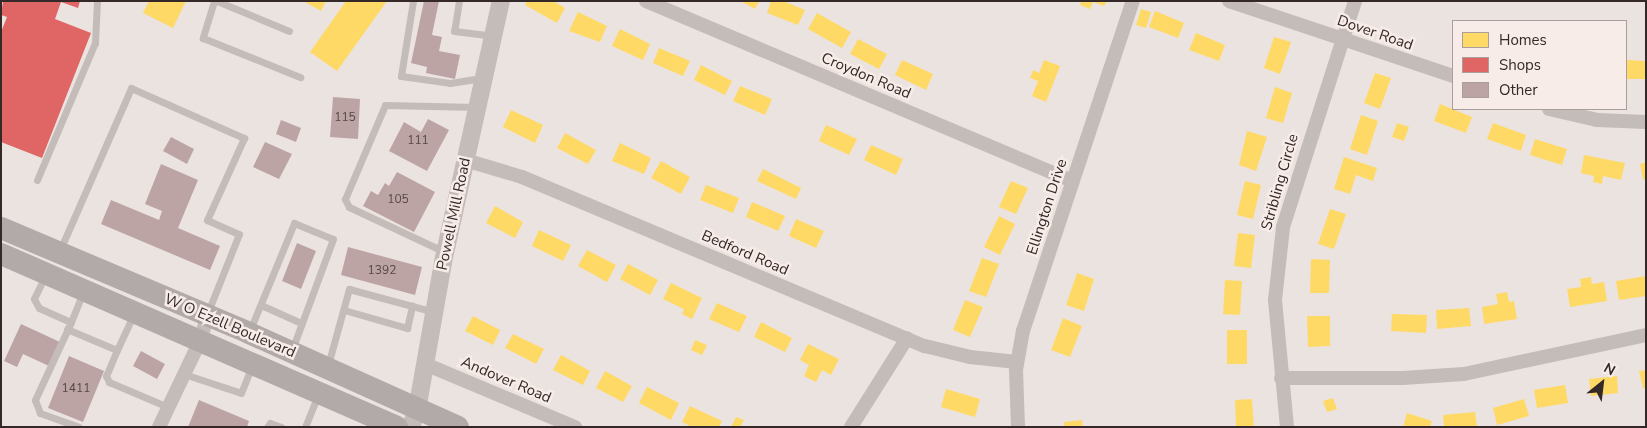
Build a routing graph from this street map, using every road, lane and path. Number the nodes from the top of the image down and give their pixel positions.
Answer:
1 (97, 1) edge
2 (216, 1) edge
3 (412, 1) edge
4 (459, 1) edge
5 (501, 1) edge
6 (646, 1) edge
7 (1133, 1) edge
8 (1229, 1) edge
9 (1355, 1) edge
10 (289, 31) dead end
11 (493, 36) junction
12 (1342, 39) junction
13 (1452, 76) edge
14 (300, 77) dead end
15 (484, 78) junction
16 (477, 107) junction
17 (1553, 110) edge
18 (1646, 122) edge
19 (465, 160) junction
20 (37, 180) dead end
21 (1073, 181) junction
22 (1, 228) edge
23 (445, 252) junction
24 (59, 253) junction
25 (1, 254) edge
26 (46, 273) junction
27 (84, 290) junction
28 (261, 305) junction
29 (412, 306) junction
30 (344, 310) junction
31 (134, 311) junction
32 (434, 312) junction
33 (207, 316) junction
34 (71, 322) junction
35 (302, 323) junction
36 (67, 329) junction
37 (249, 333) junction
38 (1646, 335) edge
39 (907, 338) junction
40 (200, 339) junction
41 (118, 350) junction
42 (292, 352) junction
43 (1017, 362) junction
44 (253, 363) junction
45 (425, 364) junction
46 (327, 368) junction
47 (184, 374) junction
48 (1281, 378) junction
49 (319, 392) junction
50 (168, 407) junction
51 (414, 418) edge
52 (79, 427) edge
53 (159, 427) edge
54 (267, 427) edge
55 (281, 427) edge
56 (305, 427) edge
57 (397, 427) edge
58 (458, 427) edge
59 (575, 427) edge
60 (852, 427) edge
61 (1018, 427) edge
62 (1287, 427) edge

1 - 20 lane
2 - 10 lane
2 - 14 lane
3 - 15 lane
4 - 11 lane
5 - 11 street, Powell Mill Road
6 - 21 street, Croydon Road
7 - 21 street, Ellington Drive
8 - 12 street, Dover Road
9 - 12 street, Stribling Circle
11 - 15 street, Powell Mill Road
12 - 13 street, Dover Road
12 - 48 street, Stribling Circle
15 - 16 street, Powell Mill Road
16 - 19 street, Powell Mill Road
16 - 23 lane
17 - 18 street
19 - 23 street, Powell Mill Road
19 - 39 street, Bedford Road
21 - 43 street, Ellington Drive
22 - 24 main road, W O Ezell Boulevard
23 - 32 street, Powell Mill Road
24 - 33 main road, W O Ezell Boulevard
24 - 33 lane
25 - 26 main road, W O Ezell Boulevard
26 - 27 main road, W O Ezell Boulevard
26 - 34 lane
27 - 31 main road, W O Ezell Boulevard
27 - 34 lane
28 - 35 lane
28 - 35 lane
28 - 37 lane
29 - 30 lane
29 - 30 lane
29 - 32 lane
30 - 46 lane
31 - 40 main road, W O Ezell Boulevard
31 - 41 lane
32 - 45 street, Powell Mill Road
33 - 37 main road, W O Ezell Boulevard
33 - 40 street
34 - 36 lane
35 - 42 lane
36 - 41 lane
36 - 52 lane
37 - 42 main road, W O Ezell Boulevard
38 - 48 street
39 - 43 street, Bedford Road
39 - 60 street
40 - 44 main road, W O Ezell Boulevard
40 - 47 street
41 - 50 lane
42 - 46 main road, W O Ezell Boulevard
43 - 61 street, Ellington Drive
44 - 47 lane
44 - 49 main road, W O Ezell Boulevard
45 - 51 street, Powell Mill Road
45 - 59 street, Andover Road
46 - 51 main road, W O Ezell Boulevard
47 - 50 street
48 - 62 street, Stribling Circle
49 - 56 lane
49 - 57 main road, W O Ezell Boulevard
50 - 53 street
51 - 58 main road, W O Ezell Boulevard
54 - 55 lane

